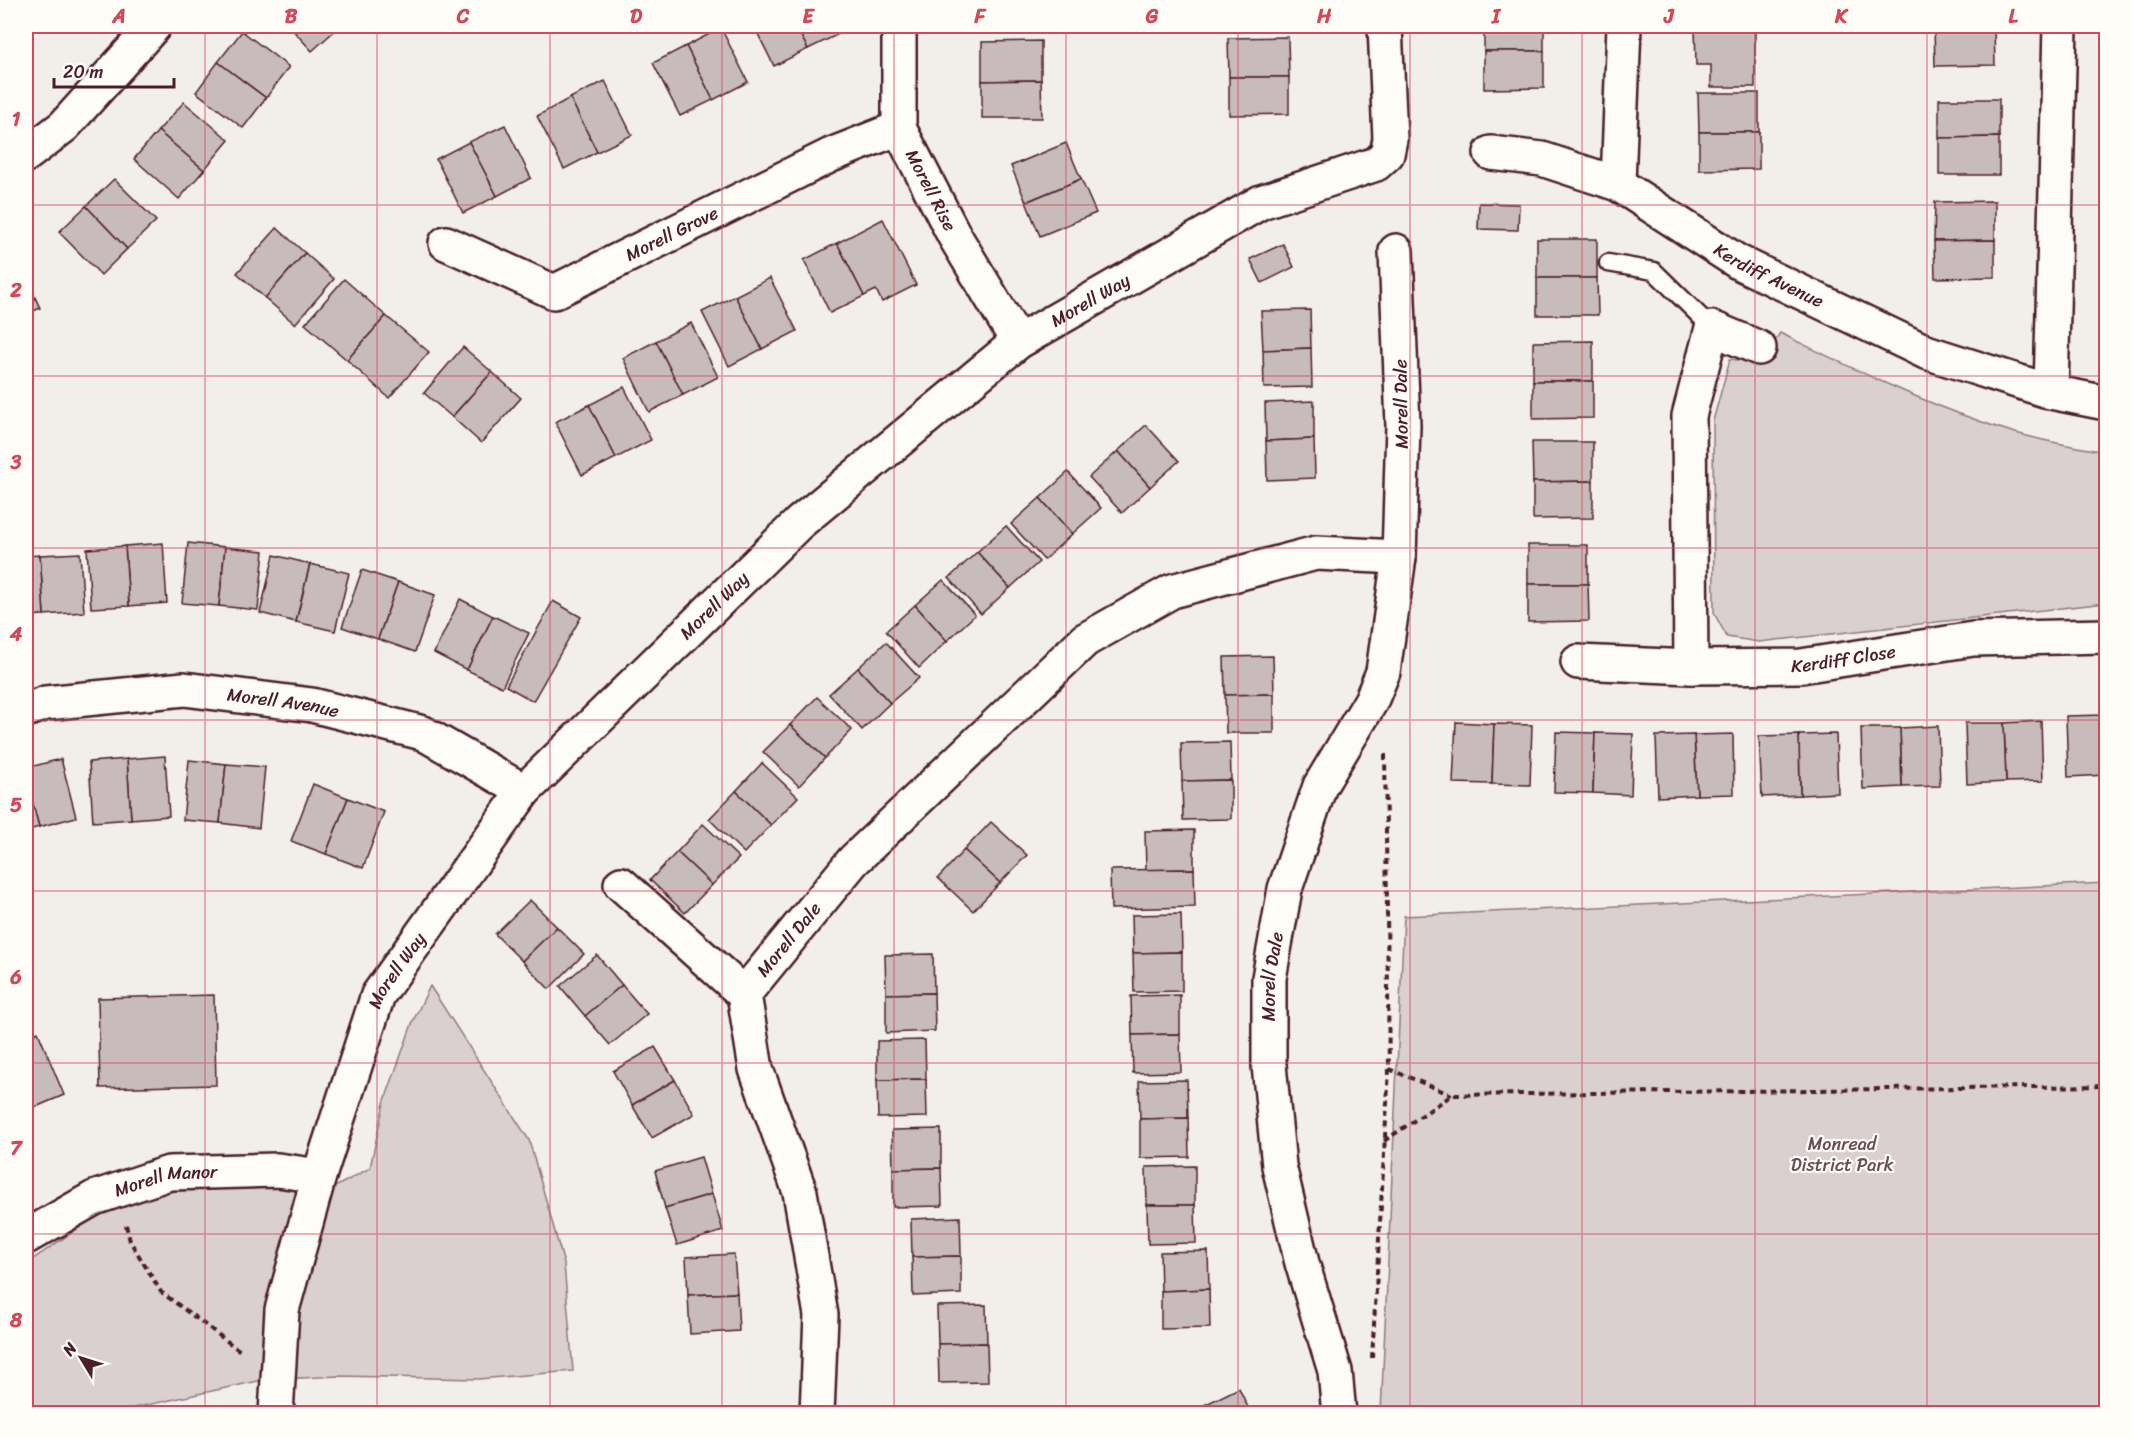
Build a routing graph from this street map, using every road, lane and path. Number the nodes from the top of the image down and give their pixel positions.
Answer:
1 (154, 26) edge
2 (899, 26) edge
3 (1385, 26) edge
4 (1624, 26) edge
5 (2060, 26) edge
6 (899, 128) junction
7 (1491, 153) dead end
8 (26, 155) edge
9 (1618, 184) junction
10 (446, 243) dead end
11 (1396, 251) dead end
12 (1608, 263) dead end
13 (1712, 328) junction
14 (1018, 342) junction
15 (1759, 348) dead end
16 (2050, 392) junction
17 (2106, 403) edge
18 (1399, 557) junction
19 (2106, 636) edge
20 (1578, 662) dead end
21 (1691, 667) junction
22 (1371, 701) junction
23 (26, 710) edge
24 (524, 791) junction
25 (621, 884) dead end
26 (744, 994) junction
27 (1389, 1069) junction
28 (2106, 1086) edge
29 (1452, 1095) junction
30 (1384, 1141) junction
31 (319, 1176) junction
32 (125, 1223) dead end
33 (26, 1237) edge
34 (242, 1364) dead end
35 (1372, 1366) dead end
36 (276, 1413) edge
37 (817, 1413) edge
38 (1339, 1413) edge

1 - 8 street
2 - 6 street, Morell Rise
3 - 14 street, Morell Way
4 - 9 street
5 - 16 street
6 - 10 street, Morell Grove
6 - 14 street, Morell Rise
7 - 9 street, Kerdiff Avenue
9 - 16 street, Kerdiff Avenue
11 - 18 street, Morell Dale
12 - 13 lane
13 - 15 street
13 - 21 street
14 - 24 street, Morell Way
16 - 17 street, Kerdiff Avenue
18 - 22 street, Morell Dale
18 - 26 street, Morell Dale
19 - 21 street, Kerdiff Close
20 - 21 street, Kerdiff Close
22 - 27 path
22 - 38 street, Morell Dale
23 - 24 street, Morell Avenue
24 - 31 street, Morell Way
25 - 26 street, Morell Dale
26 - 37 street, Morell Dale
27 - 29 path
27 - 30 path
28 - 29 path
29 - 30 path
30 - 35 path
31 - 33 street, Morell Manor
31 - 36 street, Morell Way
32 - 34 path

